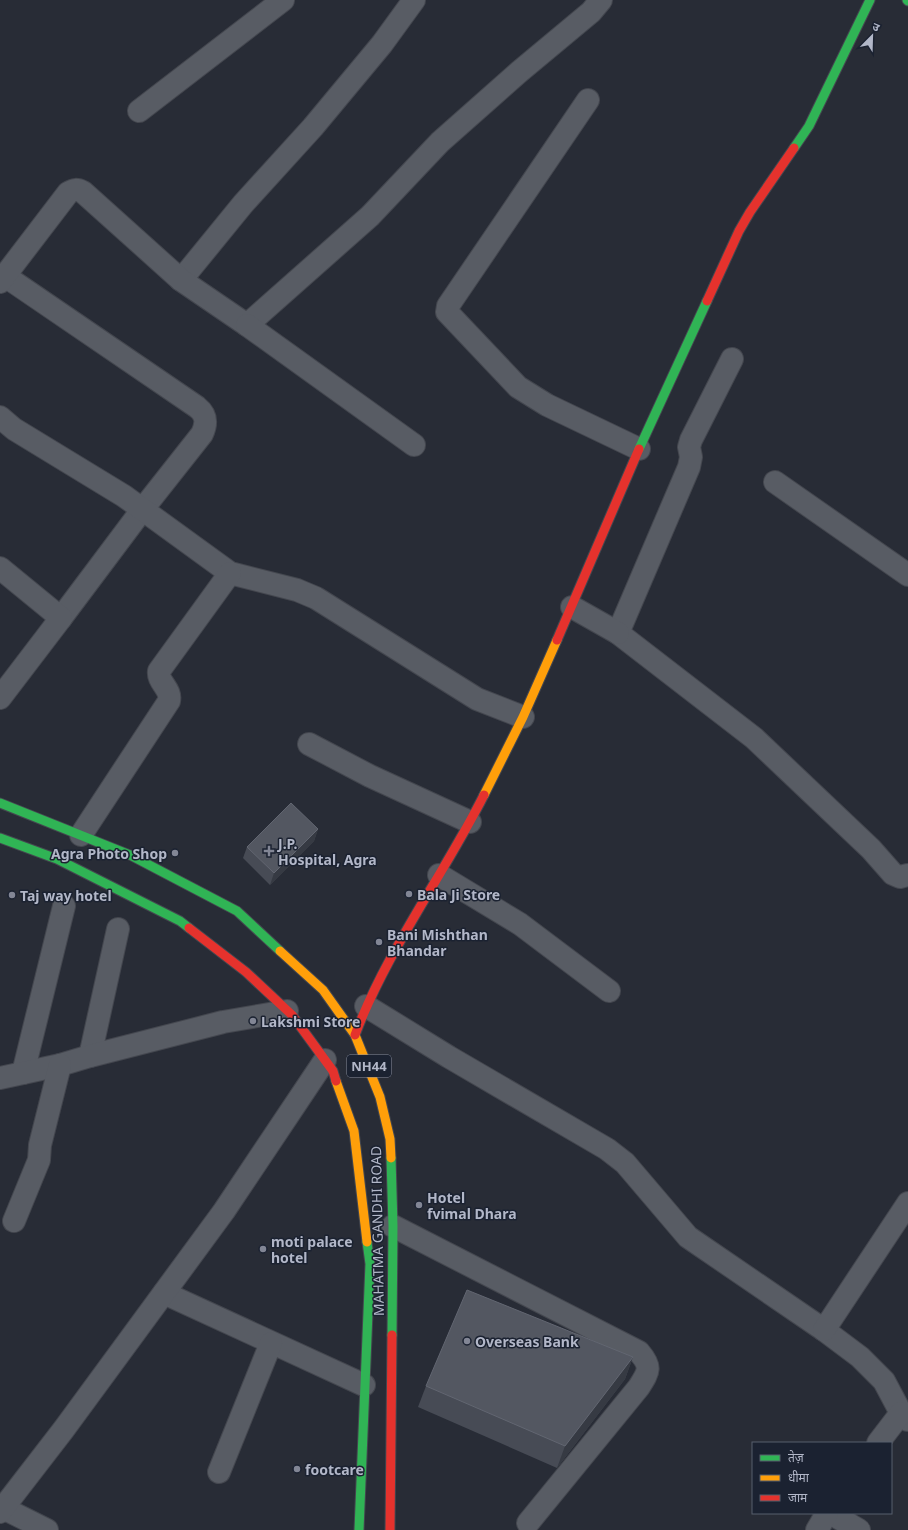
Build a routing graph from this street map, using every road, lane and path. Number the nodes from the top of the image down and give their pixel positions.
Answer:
1 (284, 0) edge
2 (414, 0) edge
3 (601, 0) edge
4 (870, 0) edge
5 (588, 100) dead end
6 (139, 111) dead end
7 (2, 279) edge
8 (181, 280) junction
9 (247, 325) junction
10 (732, 359) dead end
11 (0, 417) edge
12 (414, 445) dead end
13 (639, 449) junction
14 (775, 482) dead end
15 (142, 510) junction
16 (0, 568) edge
17 (230, 573) junction
18 (908, 575) edge
19 (572, 607) junction
20 (61, 618) junction
21 (618, 633) junction
22 (0, 698) edge
23 (523, 717) junction
24 (309, 744) dead end
25 (0, 803) edge
26 (470, 822) junction
27 (81, 835) junction
28 (0, 838) edge
29 (439, 875) junction
30 (908, 875) edge
31 (64, 906) dead end
32 (118, 929) dead end
33 (609, 991) dead end
34 (366, 1006) junction
35 (287, 1011) junction
36 (355, 1036) junction
37 (90, 1056) junction
38 (325, 1060) junction
39 (60, 1065) junction
40 (23, 1073) junction
41 (0, 1078) edge
42 (908, 1203) edge
43 (14, 1221) dead end
44 (393, 1226) junction
45 (164, 1294) junction
46 (824, 1330) junction
47 (271, 1343) junction
48 (364, 1385) junction
49 (905, 1416) edge
50 (879, 1442) edge
51 (219, 1472) dead end
52 (2, 1510) edge
53 (826, 1514) edge
54 (832, 1514) edge
55 (528, 1523) dead end
56 (47, 1530) edge
57 (359, 1530) edge
58 (390, 1530) edge
59 (816, 1530) edge
60 (859, 1530) edge

1 - 6 street
2 - 8 street
3 - 9 street
4 - 13 main road
5 - 13 street
7 - 8 street
7 - 15 street
8 - 9 street
9 - 12 street
10 - 21 street
11 - 15 street
13 - 19 main road
14 - 18 street
15 - 17 street
15 - 20 street
16 - 20 street
17 - 23 street
17 - 27 street
19 - 21 street
19 - 23 main road
20 - 22 street
21 - 30 street
23 - 26 main road
24 - 26 street
25 - 27 main road, MAHATMA GANDHI ROAD / NH44
26 - 29 main road
27 - 36 main road, MAHATMA GANDHI ROAD / NH44
28 - 35 main road, MAHATMA GANDHI ROAD / NH44
29 - 33 street
29 - 34 main road
31 - 40 street
32 - 37 street
34 - 36 main road
34 - 46 street
35 - 37 street
35 - 38 main road, MAHATMA GANDHI ROAD / NH44
36 - 44 main road, MAHATMA GANDHI ROAD / NH44
37 - 39 street
38 - 45 street
38 - 48 main road, MAHATMA GANDHI ROAD / NH44
39 - 40 street
39 - 43 street
40 - 41 street
42 - 46 street
44 - 55 street
44 - 58 main road, MAHATMA GANDHI ROAD / NH44
45 - 47 street
45 - 52 street
46 - 49 street
47 - 48 street
47 - 51 street
48 - 57 main road, MAHATMA GANDHI ROAD / NH44
49 - 50 street
52 - 56 street
53 - 59 street
54 - 60 street

